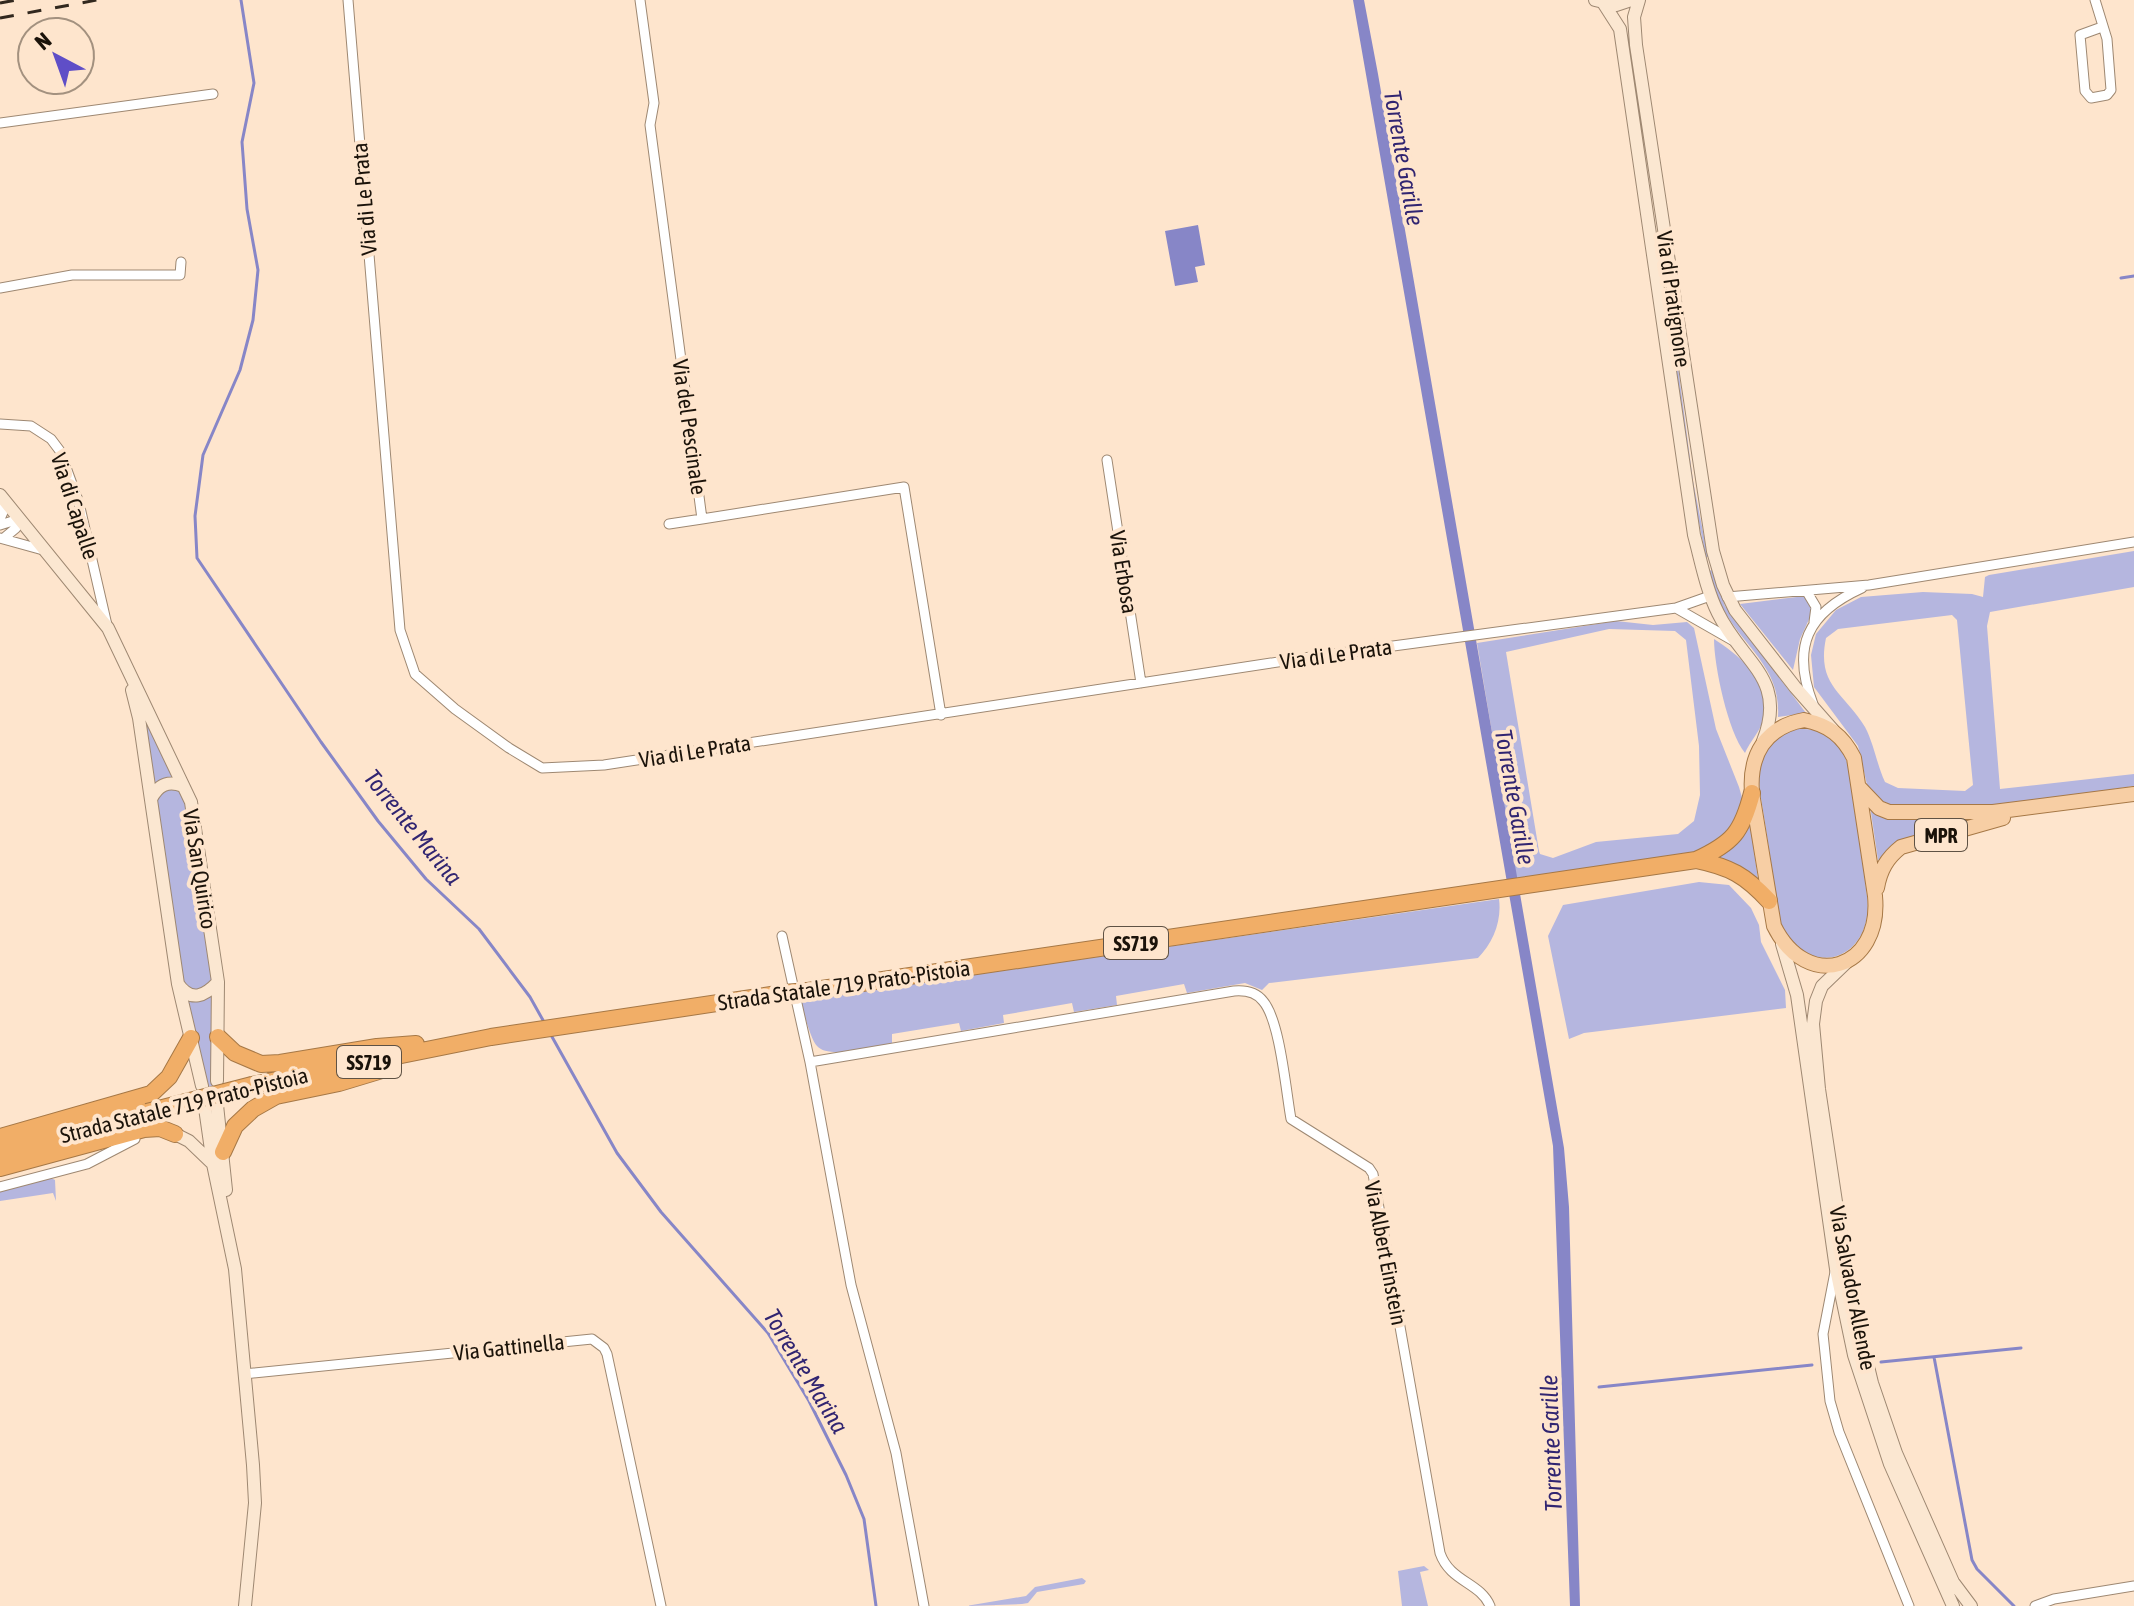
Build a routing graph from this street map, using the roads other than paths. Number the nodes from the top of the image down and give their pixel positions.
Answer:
1 (348, 0) edge
2 (640, 0) edge
3 (1631, 0) edge
4 (1639, 0) edge
5 (2095, 0) edge
6 (1600, 2) edge
7 (2102, 27) junction
8 (213, 94) dead end
9 (0, 123) edge
10 (181, 262) dead end
11 (0, 288) edge
12 (0, 424) edge
13 (1107, 460) dead end
14 (1, 497) edge
15 (19, 519) junction
16 (702, 519) junction
17 (0, 522) edge
18 (669, 524) dead end
19 (2, 538) edge
20 (2134, 542) edge
21 (47, 552) junction
22 (1869, 585) junction
23 (1807, 592) junction
24 (1710, 596) junction
25 (1727, 597) junction
26 (1676, 608) junction
27 (1813, 625) junction
28 (108, 628) junction
29 (1738, 644) junction
30 (127, 671) junction
31 (1141, 683) junction
32 (1815, 710) junction
33 (941, 715) junction
34 (1835, 731) junction
35 (1762, 743) junction
36 (183, 786) junction
37 (1859, 786) junction
38 (1752, 793) junction
39 (2134, 794) edge
40 (151, 799) junction
41 (2036, 808) junction
42 (1696, 860) junction
43 (1875, 896) junction
44 (1769, 901) junction
45 (782, 936) dead end
46 (1782, 944) junction
47 (1848, 961) junction
48 (218, 982) junction
49 (178, 984) junction
50 (218, 1037) junction
51 (191, 1038) junction
52 (488, 1038) junction
53 (810, 1062) junction
54 (217, 1081) dead end
55 (202, 1086) dead end
56 (211, 1106) dead end
57 (175, 1134) junction
58 (0, 1137) edge
59 (0, 1152) edge
60 (218, 1158) junction
61 (0, 1168) edge
62 (0, 1187) edge
63 (1836, 1269) junction
64 (244, 1374) junction
65 (2134, 1586) edge
66 (245, 1606) edge
67 (661, 1606) edge
68 (924, 1606) edge
69 (1490, 1606) edge
70 (1909, 1606) edge
71 (1953, 1606) edge
72 (1971, 1606) edge
73 (2035, 1606) edge

1 - 33 street, Via di Le Prata
2 - 16 street, Via del Pescinale
3 - 6 main road, Via di Pratignone
4 - 25 main road, Via di Pratignone
5 - 7 street
6 - 24 main road, Via di Pratignone
7 - 7 street
8 - 9 street
10 - 11 street
12 - 28 street, Via di Capalle
13 - 31 street, Via Erbosa
14 - 15 main road, Via San Quirico
14 - 17 street
15 - 17 street
15 - 19 street
15 - 21 main road, Via San Quirico
16 - 18 street
16 - 33 street, Via del Pescinale
19 - 21 street
20 - 22 street
21 - 28 main road, Via San Quirico
22 - 23 street
22 - 27 street
23 - 25 street
23 - 27 street
24 - 26 street, Via di Le Prata
24 - 29 main road, Via Salvador Allende
25 - 32 main road, Via Salvador Allende
26 - 29 street
26 - 31 street, Via di Le Prata
27 - 32 street
28 - 30 main road, Via San Quirico
29 - 35 main road, Via Salvador Allende
30 - 36 main road, Via San Quirico
30 - 40 main road, Via San Quirico
31 - 33 street, Via di Le Prata
32 - 34 main road, Via Salvador Allende
34 - 35 main road
34 - 37 main road, Via Salvador Allende
35 - 38 main road, Via Salvador Allende
36 - 40 main road
36 - 48 main road, Via San Quirico
37 - 41 main road, MPR
37 - 43 main road, Via Salvador Allende
38 - 42 highway, SS719
38 - 44 main road, Via Salvador Allende
39 - 41 main road, MPR
40 - 49 main road, Via San Quirico
41 - 43 main road, MPR
42 - 44 highway, SS719
42 - 52 highway, Strada Statale 719 Prato-Pistoia / SS719, bridge
43 - 47 main road, Via Salvador Allende
44 - 46 main road, Via Salvador Allende
45 - 53 street
46 - 47 main road
46 - 63 main road, Via Salvador Allende
47 - 72 main road, Via Salvador Allende
48 - 49 main road
48 - 50 main road, Via San Quirico
49 - 51 main road, Via San Quirico
50 - 52 highway
50 - 54 main road, Via San Quirico
51 - 55 main road, Via San Quirico
51 - 58 highway
52 - 59 highway, Strada Statale 719 Prato-Pistoia / SS719, bridge
52 - 60 highway
53 - 68 street
53 - 69 street, Via Albert Einstein
56 - 60 main road
57 - 60 main road
57 - 61 highway
57 - 62 street
60 - 64 main road
63 - 70 street, Via Salvador Allende
63 - 71 main road, Via Salvador Allende
64 - 66 main road
64 - 67 street, Via Gattinella
65 - 73 street

